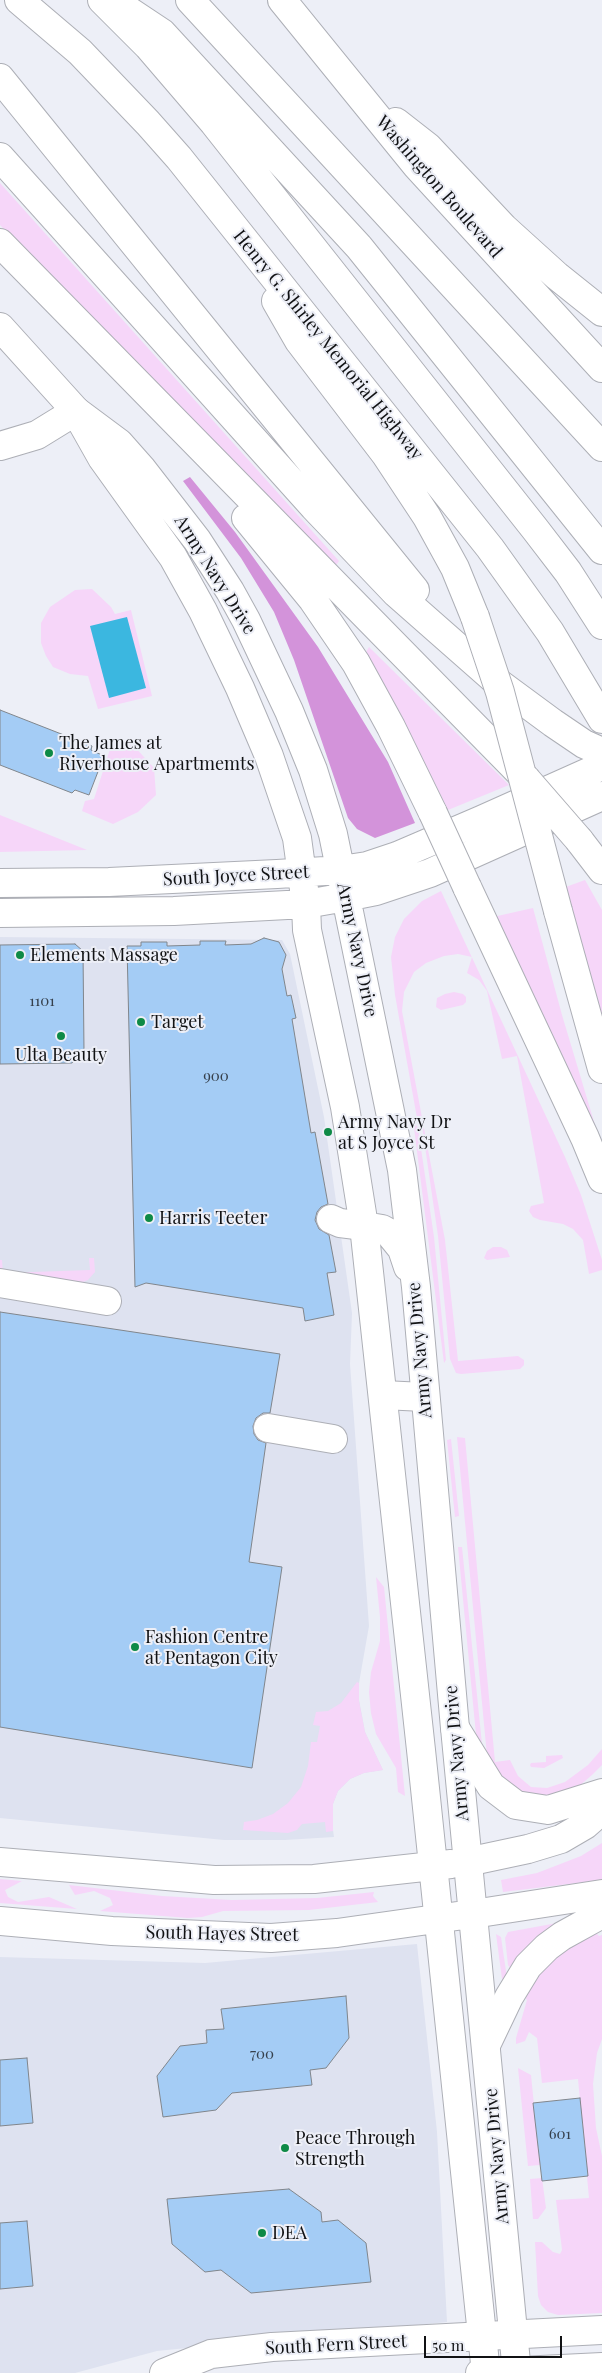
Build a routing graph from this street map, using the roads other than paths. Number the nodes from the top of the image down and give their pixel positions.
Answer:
1 (19, 0) edge
2 (102, 0) edge
3 (113, 0) edge
4 (190, 0) edge
5 (270, 0) edge
6 (282, 0) edge
7 (310, 35) junction
8 (0, 78) edge
9 (355, 88) junction
10 (0, 157) edge
11 (232, 224) junction
12 (0, 243) edge
13 (602, 312) edge
14 (0, 327) edge
15 (116, 362) junction
16 (602, 368) edge
17 (76, 411) junction
18 (0, 446) edge
19 (602, 447) edge
20 (602, 550) edge
21 (602, 625) edge
22 (466, 654) junction
23 (602, 719) edge
24 (593, 748) edge
25 (602, 766) edge
26 (602, 796) edge
27 (341, 870) junction
28 (602, 870) edge
29 (302, 872) junction
30 (109, 882) junction
31 (0, 883) edge
32 (346, 897) junction
33 (306, 904) junction
34 (104, 912) junction
35 (0, 913) edge
36 (602, 1068) edge
37 (602, 1179) edge
38 (331, 1219) dead end
39 (364, 1226) junction
40 (0, 1284) edge
41 (416, 1287) junction
42 (107, 1301) dead end
43 (383, 1395) junction
44 (424, 1397) junction
45 (268, 1428) dead end
46 (333, 1439) dead end
47 (455, 1728) junction
48 (602, 1793) edge
49 (602, 1810) edge
50 (0, 1862) edge
51 (468, 1862) junction
52 (434, 1866) junction
53 (602, 1894) edge
54 (473, 1914) junction
55 (602, 1914) edge
56 (438, 1919) junction
57 (0, 1920) edge
58 (487, 2042) junction
59 (602, 2330) edge
60 (514, 2335) junction
61 (482, 2338) junction
62 (602, 2367) edge
63 (164, 2373) edge
64 (480, 2373) edge
65 (486, 2373) edge
66 (517, 2373) edge

1 - 11 main road, Henry G. Shirley Memorial Highway
2 - 21 main road
3 - 20 main road
4 - 19 main road
5 - 7 main road
6 - 7 main road, Washington Boulevard
7 - 9 main road, Washington Boulevard
8 - 22 main road
9 - 13 main road
9 - 16 main road, Washington Boulevard
10 - 22 main road
11 - 23 main road, Henry G. Shirley Memorial Highway
11 - 36 main road, bridge
12 - 15 main road
14 - 17 main road, Army Navy Drive
15 - 28 main road, bridge
15 - 37 main road, bridge
17 - 18 main road
17 - 27 main road, Army Navy Drive
17 - 29 main road, Army Navy Drive
22 - 24 main road
25 - 27 main road, South Joyce Street
26 - 32 main road, South Joyce Street
27 - 29 main road, South Joyce Street
27 - 32 main road, Army Navy Drive
29 - 30 main road, South Joyce Street
29 - 33 main road, Army Navy Drive
30 - 31 main road, South Joyce Street
30 - 34 main road
32 - 33 main road, South Joyce Street
32 - 41 main road, Army Navy Drive
33 - 34 main road, South Joyce Street
33 - 39 main road, Army Navy Drive
34 - 35 main road, South Joyce Street
38 - 39 main road
39 - 41 main road
39 - 43 main road, Army Navy Drive
40 - 42 main road
41 - 44 main road, Army Navy Drive
43 - 44 main road
43 - 52 main road, Army Navy Drive
44 - 47 main road, Army Navy Drive
45 - 46 main road
47 - 48 main road
47 - 51 main road, Army Navy Drive
49 - 51 main road
50 - 52 main road
51 - 52 main road
51 - 54 main road, Army Navy Drive
52 - 56 main road, Army Navy Drive
53 - 54 main road, South Hayes Street
54 - 56 main road, South Hayes Street
54 - 58 main road, Army Navy Drive
55 - 58 main road
56 - 57 main road, South Hayes Street
56 - 61 main road, Army Navy Drive
58 - 60 main road, Army Navy Drive
59 - 60 main road, South Fern Street
60 - 61 main road, South Fern Street
60 - 66 main road, Army Navy Drive
61 - 63 main road, South Fern Street
61 - 65 main road, Army Navy Drive
62 - 66 main road
64 - 65 main road
65 - 66 main road

